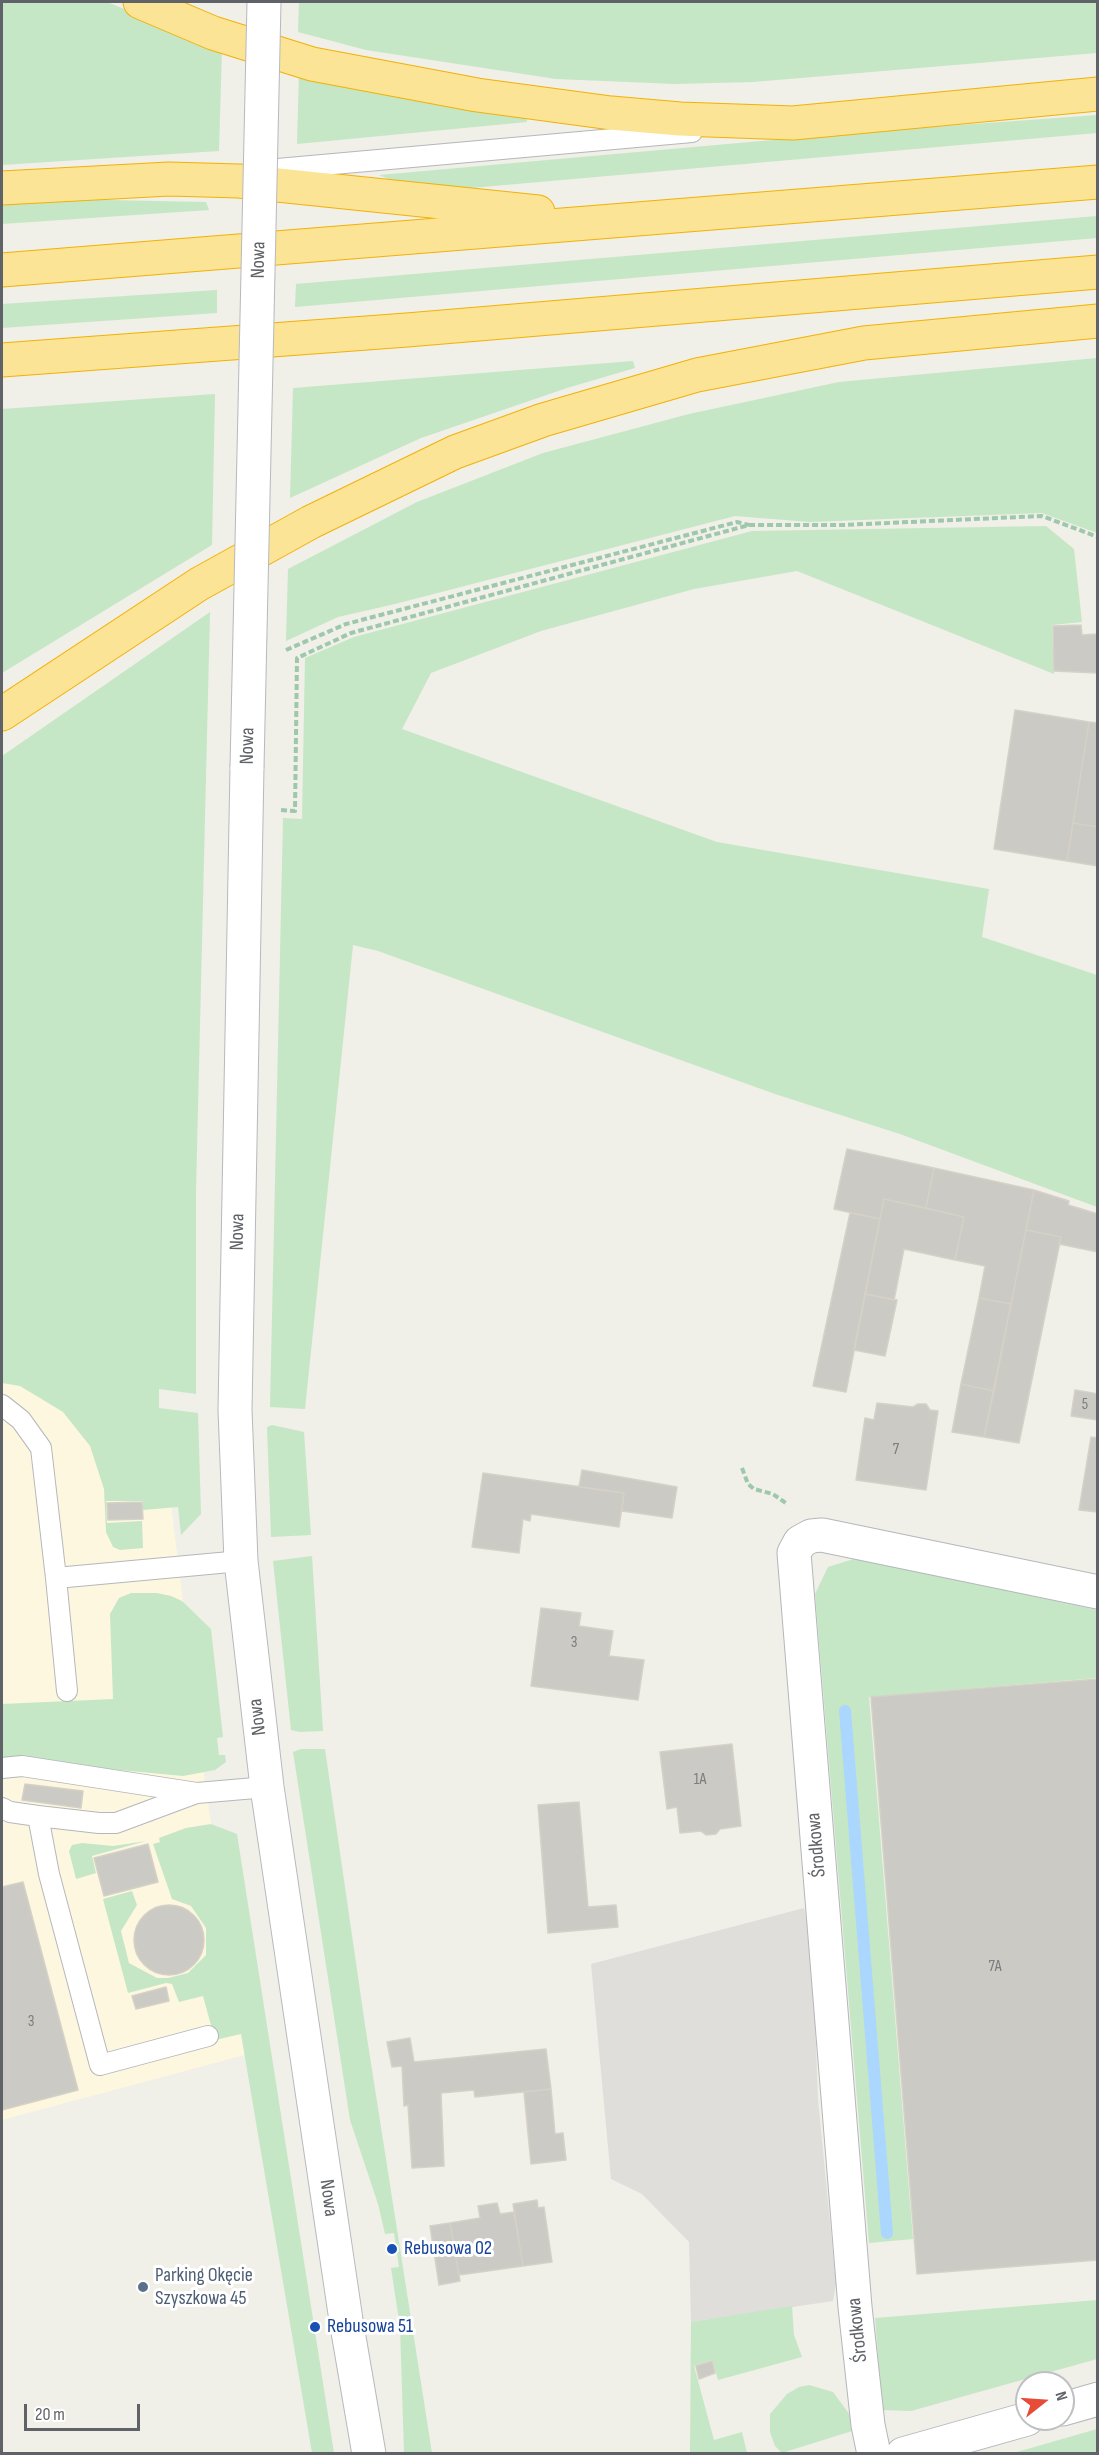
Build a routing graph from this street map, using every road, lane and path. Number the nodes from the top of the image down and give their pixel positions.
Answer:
1 (140, 2) edge
2 (264, 2) edge
3 (1098, 94) edge
4 (793, 123) junction
5 (169, 179) junction
6 (1098, 182) edge
7 (2, 188) edge
8 (634, 220) junction
9 (2, 270) edge
10 (1098, 272) edge
11 (1098, 321) edge
12 (2, 360) edge
13 (749, 525) junction
14 (1098, 537) edge
15 (286, 650) dead end
16 (2, 714) edge
17 (277, 810) dead end
18 (2, 1405) edge
19 (742, 1468) dead end
20 (787, 1504) dead end
21 (241, 1561) junction
22 (56, 1578) junction
23 (1098, 1592) edge
24 (67, 1691) dead end
25 (2, 1768) edge
26 (267, 1787) junction
27 (196, 1793) junction
28 (2, 1808) edge
29 (38, 1816) junction
30 (208, 2036) dead end
31 (1098, 2399) edge
32 (1075, 2406) edge
33 (1015, 2422) edge
34 (369, 2454) edge
35 (874, 2454) edge
36 (903, 2454) edge

1 - 4 highway
2 - 21 street, Nowa, bridge
3 - 4 highway
4 - 5 lane
5 - 7 highway
5 - 8 highway
6 - 8 highway
8 - 9 highway
10 - 12 highway
11 - 16 highway
13 - 14 path
13 - 15 path
13 - 17 path
18 - 22 lane
19 - 20 path
21 - 22 lane
21 - 26 street, Nowa
22 - 24 lane
23 - 35 street, Środkowa
25 - 27 lane
26 - 27 lane
26 - 34 street, Nowa
27 - 29 lane
28 - 29 lane
29 - 30 lane
31 - 32 street
33 - 36 street

